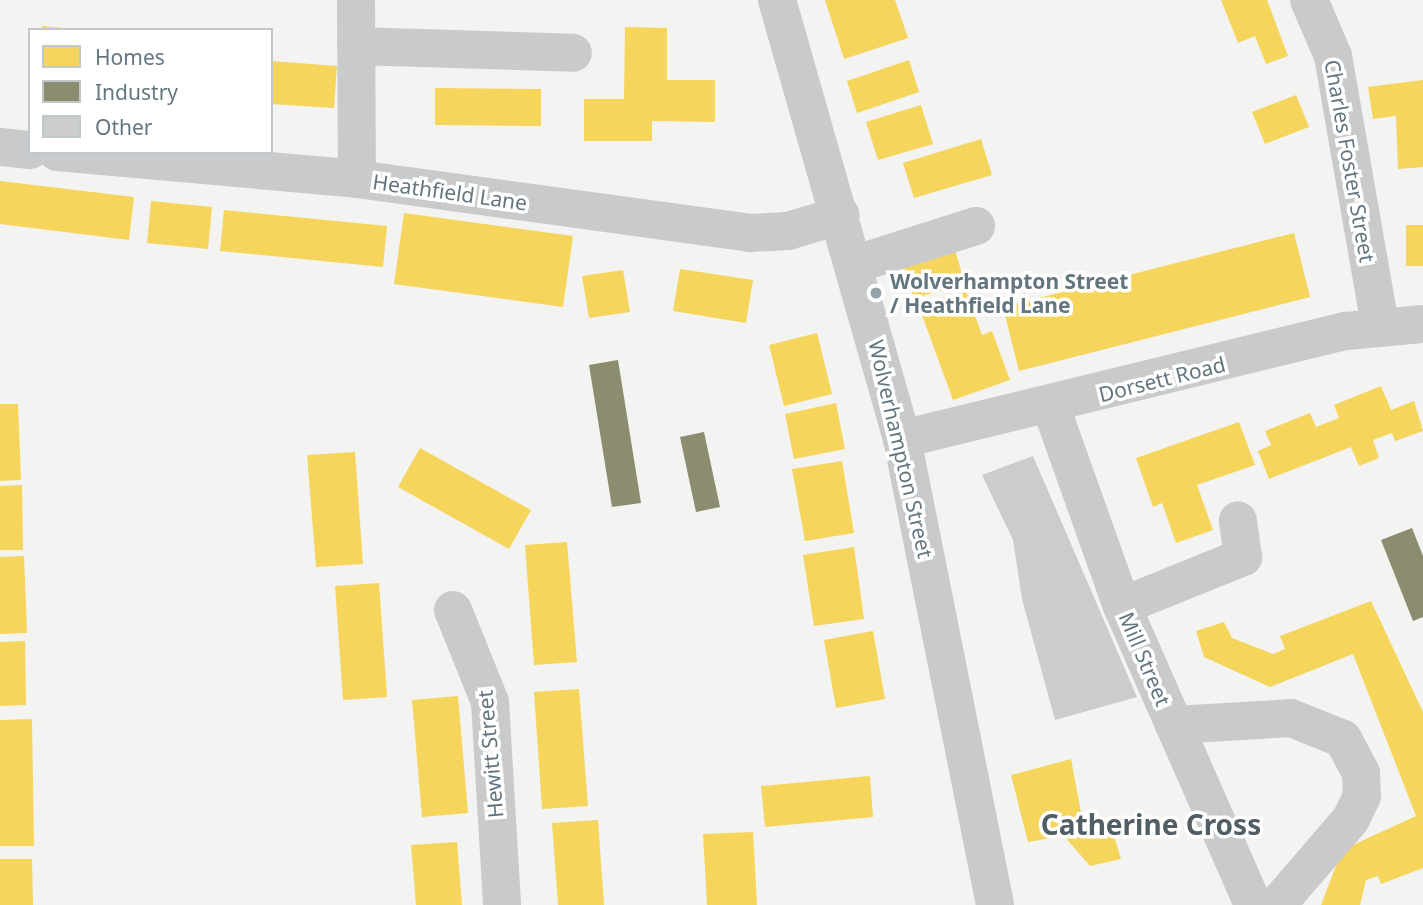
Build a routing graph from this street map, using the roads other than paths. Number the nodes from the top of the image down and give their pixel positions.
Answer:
1 (356, 0) edge
2 (777, 0) edge
3 (1309, 0) edge
4 (356, 46) junction
5 (573, 52) dead end
6 (0, 147) edge
7 (28, 150) edge
8 (79, 154) edge
9 (357, 179) junction
10 (841, 215) junction
11 (976, 226) dead end
12 (856, 264) junction
13 (1423, 324) edge
14 (1380, 325) junction
15 (1051, 408) junction
16 (902, 439) junction
17 (1238, 520) dead end
18 (1122, 606) junction
19 (453, 610) dead end
20 (1174, 725) junction
21 (502, 905) edge
22 (995, 905) edge
23 (1253, 905) edge
24 (1277, 905) edge

1 - 4 street
2 - 10 street, Wolverhampton Street
3 - 14 street, Charles Foster Street
4 - 5 street
4 - 9 street
6 - 7 street
8 - 9 street, Heathfield Lane
9 - 10 street, Heathfield Lane
10 - 12 street, Wolverhampton Street
11 - 12 street
12 - 16 street, Wolverhampton Street
13 - 14 street, Dorsett Road
14 - 15 street, Dorsett Road
15 - 16 street, Dorsett Road
15 - 18 street, Mill Street
16 - 22 street, Wolverhampton Street
17 - 18 street
18 - 20 street, Mill Street
19 - 21 street, Hewitt Street
20 - 23 street, Mill Street
20 - 24 street

